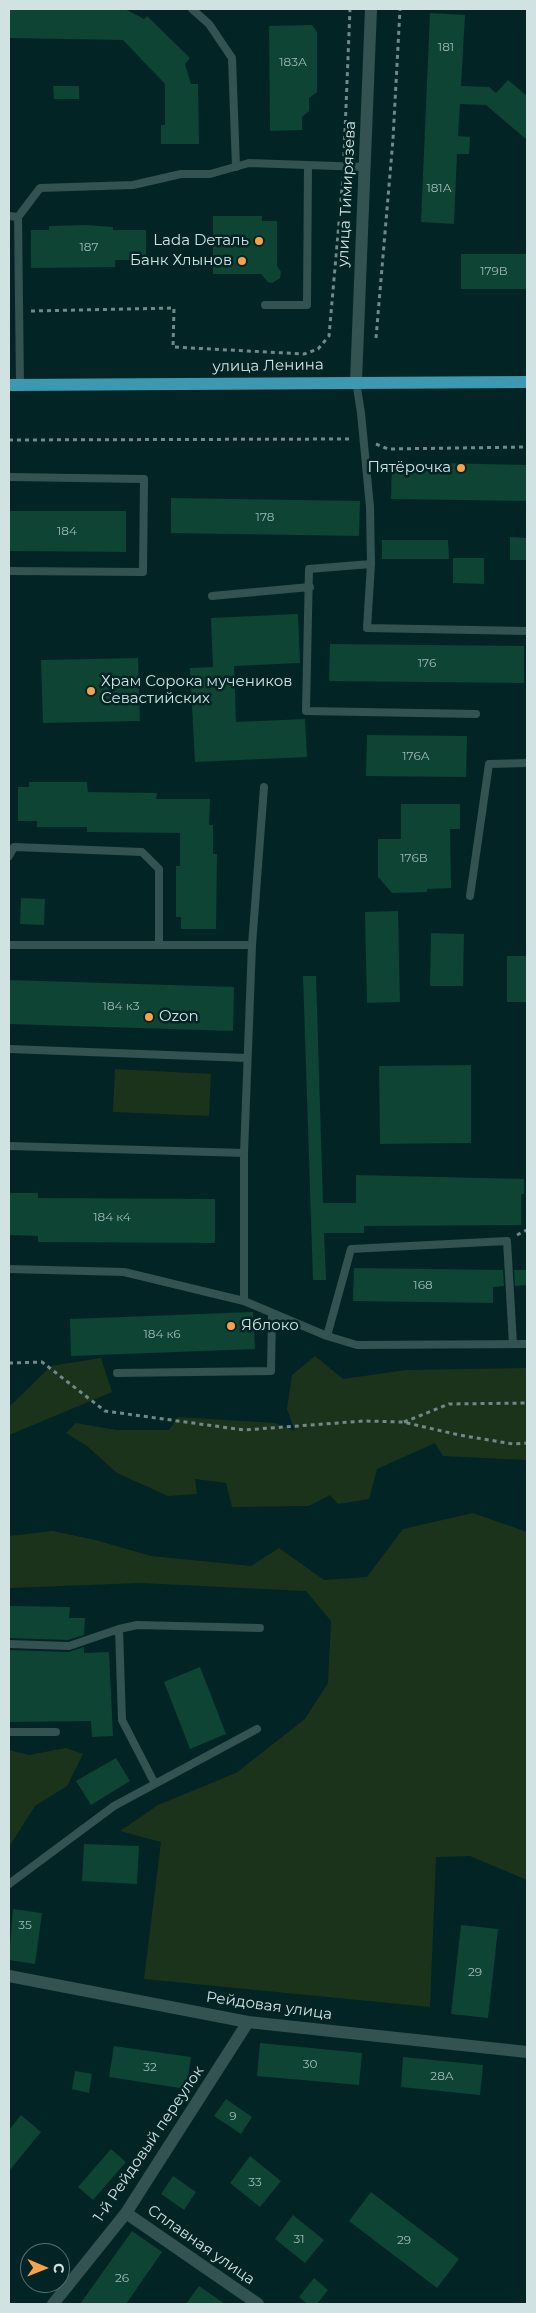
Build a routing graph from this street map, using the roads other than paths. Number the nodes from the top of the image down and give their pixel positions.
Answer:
1 (192, 9) edge
2 (371, 9) edge
3 (308, 165) junction
4 (236, 167) junction
5 (365, 167) junction
6 (9, 216) edge
7 (18, 217) junction
8 (265, 305) dead end
9 (356, 381) junction
10 (527, 382) edge
11 (14, 385) edge
12 (9, 477) edge
13 (371, 564) junction
14 (9, 572) edge
15 (310, 587) junction
16 (212, 596) dead end
17 (527, 631) edge
18 (476, 714) dead end
19 (527, 763) edge
20 (264, 786) dead end
21 (9, 856) edge
22 (470, 896) dead end
23 (9, 945) edge
24 (159, 945) junction
25 (252, 945) junction
26 (9, 1049) edge
27 (247, 1058) junction
28 (9, 1146) edge
29 (244, 1153) junction
30 (9, 1269) edge
31 (244, 1301) junction
32 (272, 1313) junction
33 (327, 1336) junction
34 (512, 1344) junction
35 (527, 1344) edge
36 (117, 1372) dead end
37 (260, 1628) dead end
38 (118, 1629) junction
39 (9, 1644) edge
40 (257, 1729) dead end
41 (9, 1732) edge
42 (56, 1732) dead end
43 (155, 1784) junction
44 (9, 1884) edge
45 (9, 1976) edge
46 (248, 2022) junction
47 (527, 2052) edge
48 (126, 2213) junction
49 (53, 2304) edge
50 (258, 2304) edge

1 - 4 lane
2 - 5 street, улица Тимирязева
3 - 4 lane
3 - 5 lane
3 - 8 lane
4 - 7 lane
5 - 9 street, улица Тимирязева
6 - 7 lane
7 - 11 lane
9 - 10 main road, улица Ленина
9 - 11 main road, улица Ленина
9 - 13 lane
12 - 14 lane
13 - 15 lane
13 - 17 lane
15 - 16 lane
15 - 18 lane
19 - 22 lane
20 - 25 lane
21 - 24 lane
23 - 24 lane
24 - 25 lane
25 - 27 lane
26 - 27 lane
27 - 29 lane
28 - 29 lane
29 - 31 lane
30 - 31 lane
31 - 32 lane
32 - 33 lane
32 - 36 lane
33 - 34 lane
33 - 34 lane
34 - 35 lane
37 - 38 lane
38 - 39 lane
38 - 43 lane
40 - 43 lane
41 - 42 lane
43 - 44 lane
45 - 46 street, Рейдовая улица
46 - 47 street, Рейдовая улица
46 - 48 street, 1-й Рейдовый переулок
48 - 49 street, 1-й Рейдовый переулок
48 - 50 street, Сплавная улица

